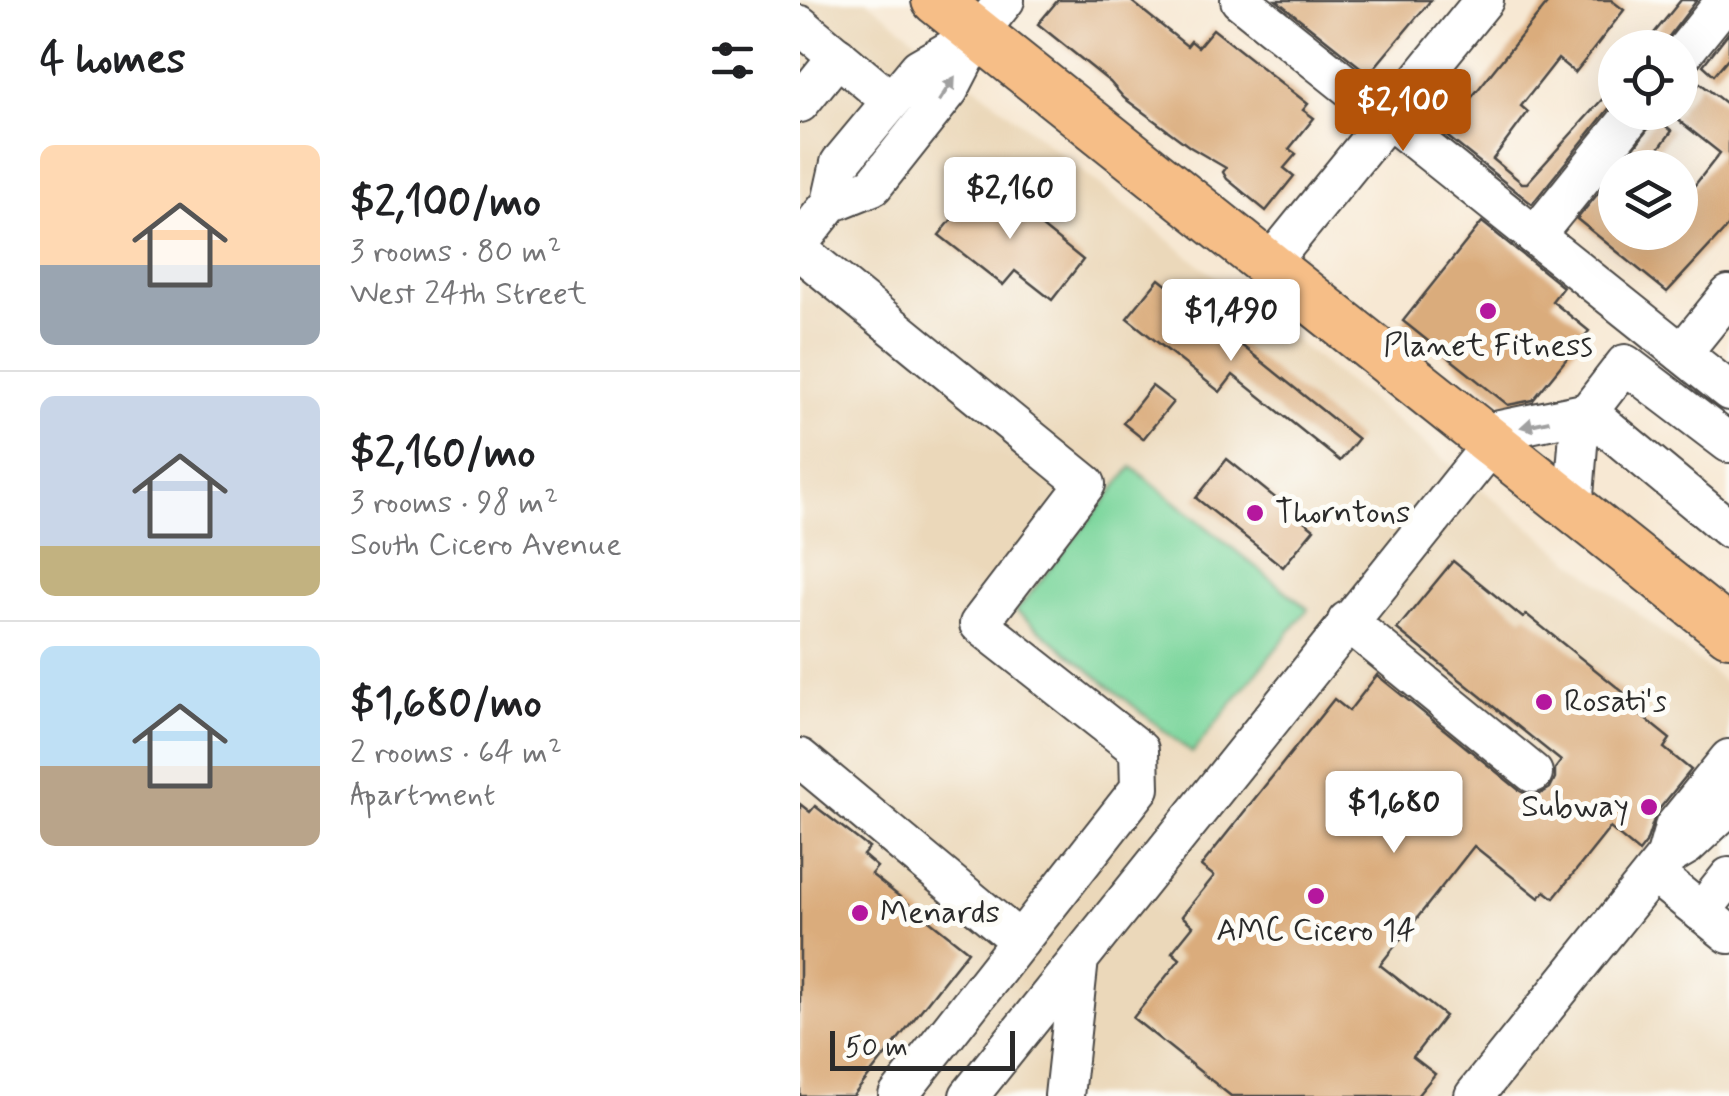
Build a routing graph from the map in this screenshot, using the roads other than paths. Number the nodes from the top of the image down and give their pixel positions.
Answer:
1 (937, 0) edge
2 (1484, 0) edge
3 (1726, 0) edge
4 (1246, 2) edge
5 (991, 17) edge
6 (800, 25) edge
7 (1698, 35) edge
8 (838, 56) junction
9 (892, 100) junction
10 (800, 103) edge
11 (1388, 119) junction
12 (1620, 130) edge
13 (831, 204) junction
14 (1535, 236) junction
15 (800, 242) edge
16 (800, 251) edge
17 (1268, 266) junction
18 (1729, 294) edge
19 (1682, 353) junction
20 (1729, 391) edge
21 (1588, 412) junction
22 (1486, 439) junction
23 (1729, 443) edge
24 (1573, 508) junction
25 (1729, 529) edge
26 (1347, 621) junction
27 (1729, 632) edge
28 (800, 758) edge
29 (1729, 759) edge
30 (1533, 773) dead end
31 (1729, 806) edge
32 (1659, 866) junction
33 (1729, 877) edge
34 (1715, 923) edge
35 (1020, 941) junction
36 (1079, 960) junction
37 (898, 1096) edge
38 (969, 1096) edge
39 (1064, 1096) edge
40 (1474, 1096) edge

1 - 5 main road
2 - 11 street
3 - 7 street
4 - 11 street
5 - 9 street
13 -> 5 street
5 - 17 main road
6 - 8 street
8 - 9 street
8 - 10 street
9 - 13 street
11 - 14 street
11 - 17 street
12 - 14 street
13 - 15 street
14 - 19 street
16 - 35 street
17 - 22 main road
18 - 19 street
19 - 20 street
21 -> 22 street
21 - 23 street
21 - 24 street
21 - 25 street
22 - 24 main road
22 - 26 street
24 - 27 main road
26 - 30 street
26 - 36 street
28 - 35 street
29 - 32 street
31 - 32 street
32 - 34 street
32 - 40 street
33 - 34 street
35 - 37 street
36 - 38 street
36 - 39 street

